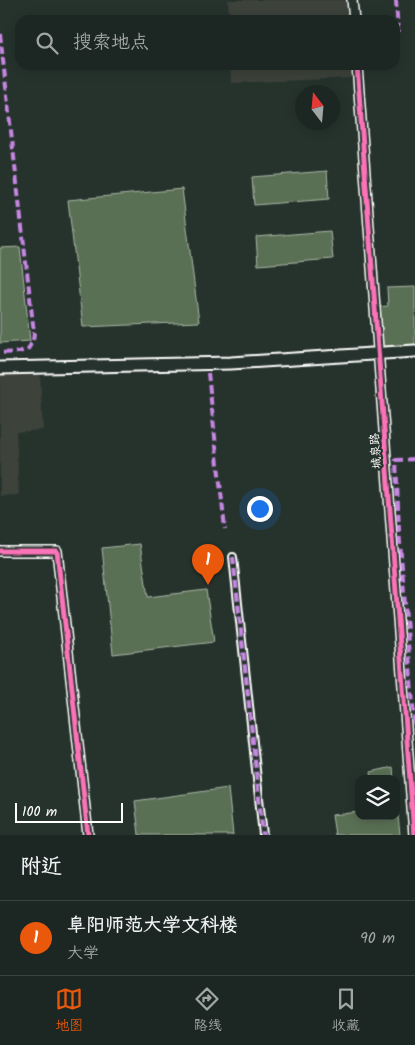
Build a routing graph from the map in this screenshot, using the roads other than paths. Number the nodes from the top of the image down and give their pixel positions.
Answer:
1 (352, 0) edge
2 (354, 15) edge
3 (357, 70) edge
4 (415, 351) edge
5 (0, 368) edge
6 (0, 551) edge
7 (233, 557) dead end
8 (88, 835) edge
9 (263, 835) edge
10 (414, 835) edge

1 - 2 street
3 - 10 street, 城泉路
4 - 5 main road
6 - 8 street
7 - 9 street

